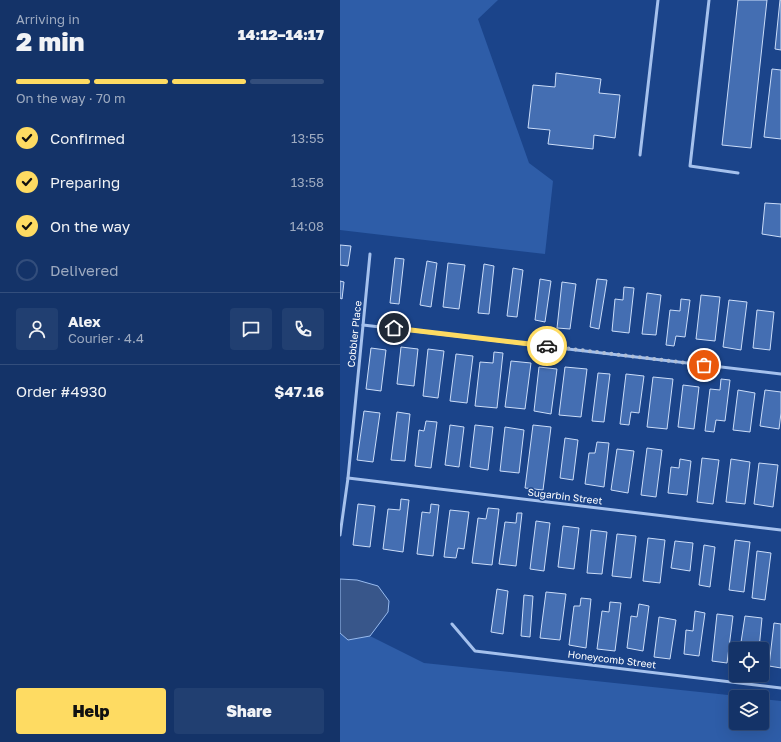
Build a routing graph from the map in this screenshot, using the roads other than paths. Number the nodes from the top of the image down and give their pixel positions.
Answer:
1 (658, 0) edge
2 (709, 0) edge
3 (640, 155) dead end
4 (738, 174) dead end
5 (370, 254) dead end
6 (363, 324) junction
7 (781, 374) edge
8 (348, 478) junction
9 (781, 530) edge
10 (340, 535) edge
11 (452, 624) dead end
12 (781, 688) edge

1 - 3 lane
2 - 4 lane
5 - 6 lane, Cobbler Place
6 - 7 lane
6 - 8 lane, Cobbler Place
8 - 9 lane, Sugarbin Street
8 - 10 lane, Cobbler Place
11 - 12 lane, Honeycomb Street

